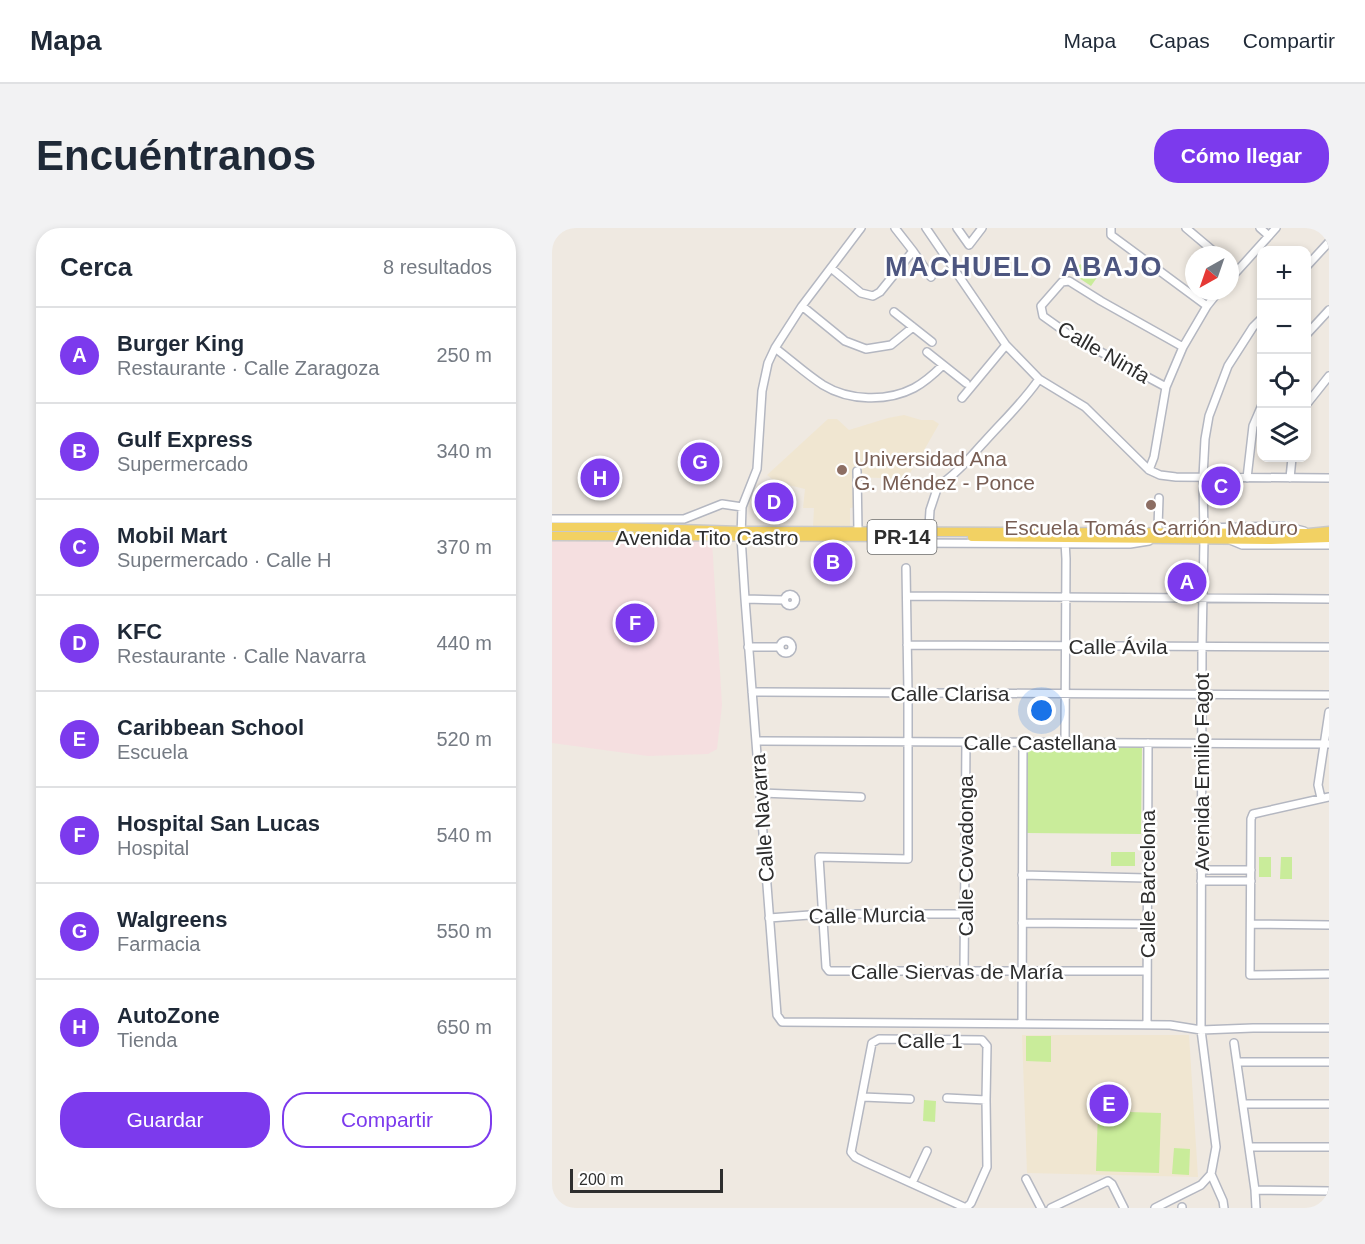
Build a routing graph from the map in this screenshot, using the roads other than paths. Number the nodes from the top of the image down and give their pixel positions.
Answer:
1 (861, 228) edge
2 (895, 228) edge
3 (926, 228) edge
4 (957, 228) edge
5 (982, 228) edge
6 (1111, 228) edge
7 (1186, 228) edge
8 (1260, 228) edge
9 (1276, 228) edge
10 (1269, 236) junction
11 (1329, 242) edge
12 (1207, 246) edge
13 (913, 251) junction
14 (1311, 262) edge
15 (831, 268) junction
16 (1239, 268) edge
17 (931, 277) dead end
18 (1212, 300) edge
19 (802, 306) junction
20 (1207, 306) junction
21 (1329, 310) edge
22 (894, 312) dead end
23 (1257, 323) edge
24 (913, 327) junction
25 (1311, 330) edge
26 (932, 342) dead end
27 (1006, 345) junction
28 (1183, 347) junction
29 (775, 348) junction
30 (927, 352) dead end
31 (944, 365) junction
32 (1329, 376) edge
33 (1039, 379) junction
34 (966, 383) dead end
35 (1166, 387) junction
36 (962, 398) dead end
37 (1311, 399) edge
38 (1261, 408) edge
39 (1292, 462) edge
40 (1149, 470) junction
41 (857, 471) dead end
42 (1203, 477) junction
43 (1247, 477) junction
44 (1290, 478) junction
45 (1328, 478) edge
46 (1159, 498) dead end
47 (742, 507) junction
48 (552, 519) edge
49 (552, 527) edge
50 (858, 531) junction
51 (1329, 531) edge
52 (1204, 533) junction
53 (741, 534) junction
54 (1157, 535) junction
55 (552, 536) edge
56 (1064, 537) junction
57 (1329, 538) edge
58 (926, 539) junction
59 (1227, 539) junction
60 (1329, 545) edge
61 (906, 568) dead end
62 (907, 596) junction
63 (1066, 597) junction
64 (1202, 598) junction
65 (745, 599) junction
66 (1329, 599) edge
67 (784, 600) dead end
68 (908, 645) junction
69 (1066, 646) junction
70 (1202, 646) junction
71 (748, 647) junction
72 (780, 647) dead end
73 (1329, 647) edge
74 (752, 692) junction
75 (908, 693) junction
76 (1066, 694) junction
77 (1202, 694) junction
78 (1329, 695) edge
79 (1329, 712) edge
80 (756, 741) junction
81 (908, 741) junction
82 (966, 742) junction
83 (1023, 742) junction
84 (1065, 742) junction
85 (1148, 743) junction
86 (1202, 743) junction
87 (1327, 744) edge
88 (760, 793) junction
89 (861, 797) dead end
90 (1325, 797) edge
91 (1201, 870) junction
92 (1251, 870) junction
93 (1022, 875) junction
94 (1147, 878) junction
95 (1201, 881) junction
96 (1251, 881) junction
97 (823, 914) junction
98 (965, 914) junction
99 (769, 918) junction
100 (1022, 922) junction
101 (1147, 924) junction
102 (1251, 924) junction
103 (1329, 925) edge
104 (964, 971) junction
105 (1022, 971) junction
106 (1147, 971) junction
107 (1329, 974) edge
108 (939, 1024) junction
109 (1022, 1024) junction
110 (1147, 1026) junction
111 (1329, 1028) edge
112 (1201, 1030) junction
113 (939, 1040) junction
114 (1234, 1043) dead end
115 (1237, 1062) junction
116 (1329, 1062) edge
117 (863, 1097) junction
118 (947, 1098) dead end
119 (910, 1099) dead end
120 (986, 1100) junction
121 (1243, 1104) junction
122 (1329, 1104) edge
123 (1249, 1147) junction
124 (1329, 1147) edge
125 (927, 1151) dead end
126 (1211, 1174) junction
127 (1026, 1179) dead end
128 (912, 1183) junction
129 (1255, 1190) junction
130 (1329, 1191) edge
131 (1041, 1208) edge
132 (1051, 1208) edge
133 (1124, 1208) edge
134 (1155, 1208) edge
135 (1224, 1208) edge
136 (1256, 1208) edge

1 - 15 street, Calle Navarra
2 - 13 street
3 - 27 street
4 - 5 street
6 - 20 street
7 - 12 street
8 - 10 street
9 - 10 street
10 - 16 street
11 - 14 street
13 - 15 street
13 - 17 street
15 - 19 street, Calle Navarra
18 - 20 street
19 - 24 street
19 - 29 street, Calle Navarra
20 - 28 street
21 - 25 street
22 - 24 street
23 - 42 street, Avenida Emilio Fagot
24 - 26 street
27 - 33 street
27 - 36 street
28 - 35 street
28 - 35 street, Calle Ninfa
29 - 31 street
29 - 47 street, Calle Navarra
30 - 31 street
31 - 34 street
32 - 37 street
33 - 40 street
33 - 58 street
35 - 40 street
38 - 43 street
39 - 44 street
40 - 42 street
41 - 50 street
42 - 43 street
42 - 52 street, Avenida Emilio Fagot
43 - 44 street
44 - 45 street
46 - 54 street
47 - 48 street
47 - 53 street, Calle Navarra
49 - 53 main road, Avenida Tito Castro / PR-14
50 - 53 main road, Avenida Tito Castro / PR-14
50 - 58 main road, Avenida Tito Castro / PR-14
51 - 52 main road, Avenida Tito Castro / PR-14
52 - 54 main road, Avenida Tito Castro / PR-14
52 - 59 main road, Avenida Tito Castro / PR-14
52 - 64 street, Avenida Emilio Fagot
53 - 55 main road, Avenida Tito Castro / PR-14
53 - 58 main road, Avenida Tito Castro / PR-14
53 - 65 street, Calle Navarra
54 - 56 main road, Avenida Tito Castro / PR-14
54 - 56 street
56 - 58 main road, Avenida Tito Castro / PR-14
56 - 58 street
56 - 63 street
57 - 59 main road, Avenida Tito Castro / PR-14
59 - 60 street
61 - 62 street, Calle Siervas de María
62 - 63 street
62 - 68 street, Calle Siervas de María
63 - 64 street
63 - 69 street
64 - 66 street
64 - 70 street, Avenida Emilio Fagot
65 - 67 street
65 - 71 street, Calle Navarra
68 - 69 street, Calle Ávila
68 - 75 street, Calle Siervas de María
69 - 70 street, Calle Ávila
69 - 76 street
70 - 73 street, Calle Ávila
70 - 77 street, Avenida Emilio Fagot
71 - 72 street
71 - 74 street, Calle Navarra
74 - 75 street, Calle Clarisa
74 - 80 street, Calle Navarra
75 - 76 street, Calle Clarisa
75 - 81 street, Calle Siervas de María
76 - 77 street, Calle Clarisa
76 - 84 street
77 - 78 street, Calle Clarisa
77 - 86 street, Avenida Emilio Fagot
79 - 87 street
80 - 81 street, Calle Castellana
80 - 88 street, Calle Navarra
81 - 82 street, Calle Castellana
81 - 97 street, Calle Siervas de María
82 - 83 street, Calle Castellana
82 - 98 street, Calle Covadonga
83 - 84 street, Calle Castellana
83 - 93 street
84 - 85 street, Calle Castellana
85 - 86 street, Calle Castellana
85 - 94 street, Calle Barcelona
86 - 87 street, Calle Castellana
86 - 91 street, Avenida Emilio Fagot
87 - 90 street
88 - 89 street
88 - 99 street, Calle Navarra
90 - 92 street
91 - 92 street
91 - 95 street, Avenida Emilio Fagot
92 - 96 street
93 - 94 street
93 - 100 street
94 - 101 street, Calle Barcelona
95 - 96 street
95 - 112 street, Avenida Emilio Fagot
96 - 102 street
97 - 98 street, Calle Murcia
97 - 99 street, Calle Murcia
97 - 104 street, Calle Siervas de María
98 - 104 street, Calle Covadonga
99 - 108 street, Calle Navarra
100 - 101 street
100 - 105 street
101 - 106 street, Calle Barcelona
102 - 103 street
102 - 107 street
104 - 105 street, Calle Siervas de María
105 - 106 street, Calle Siervas de María
105 - 109 street
106 - 110 street, Calle Barcelona
108 - 109 street, Calle Navarra
108 - 113 street
109 - 110 street, Calle Navarra
110 - 112 street, Calle Navarra
111 - 112 street, Calle Navarra
112 - 126 street, Avenida Emilio Fagot
113 - 117 street, Calle 1
113 - 120 street, Calle 1
114 - 115 street
115 - 116 street
115 - 121 street
117 - 119 street
117 - 128 street, Calle 1
118 - 120 street
120 - 128 street
121 - 122 street
121 - 123 street
123 - 124 street
123 - 129 street
125 - 128 street
126 - 134 street
126 - 135 street
127 - 131 street
129 - 130 street
129 - 136 street
132 - 133 street

